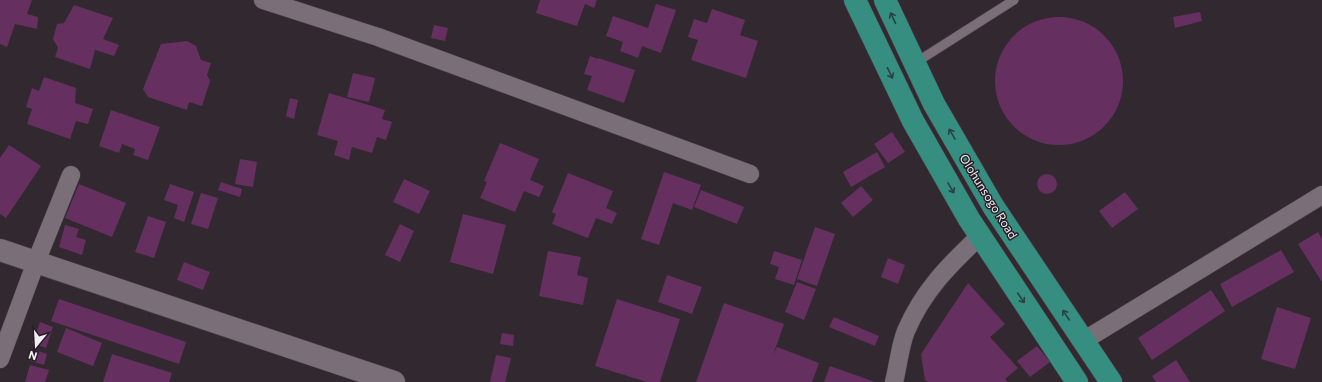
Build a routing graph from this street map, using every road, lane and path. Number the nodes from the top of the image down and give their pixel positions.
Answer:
1 (263, 0) edge
2 (855, 0) edge
3 (885, 0) edge
4 (1014, 0) edge
5 (915, 63) junction
6 (750, 174) dead end
7 (71, 175) dead end
8 (1322, 195) edge
9 (980, 236) junction
10 (0, 250) edge
11 (36, 262) junction
12 (1083, 341) junction
13 (0, 359) edge
14 (394, 382) edge
15 (894, 382) edge
16 (1077, 382) edge
17 (1111, 382) edge

1 - 6 street
2 -> 9 main road
5 -> 3 main road, Olohunsogo Road
4 - 5 lane
12 -> 5 main road, Olohunsogo Road
7 - 11 street
8 - 12 street
9 - 15 street
9 -> 16 main road
10 - 11 street
11 - 13 street
11 - 14 street
12 - 17 main road, Olohunsogo Road

